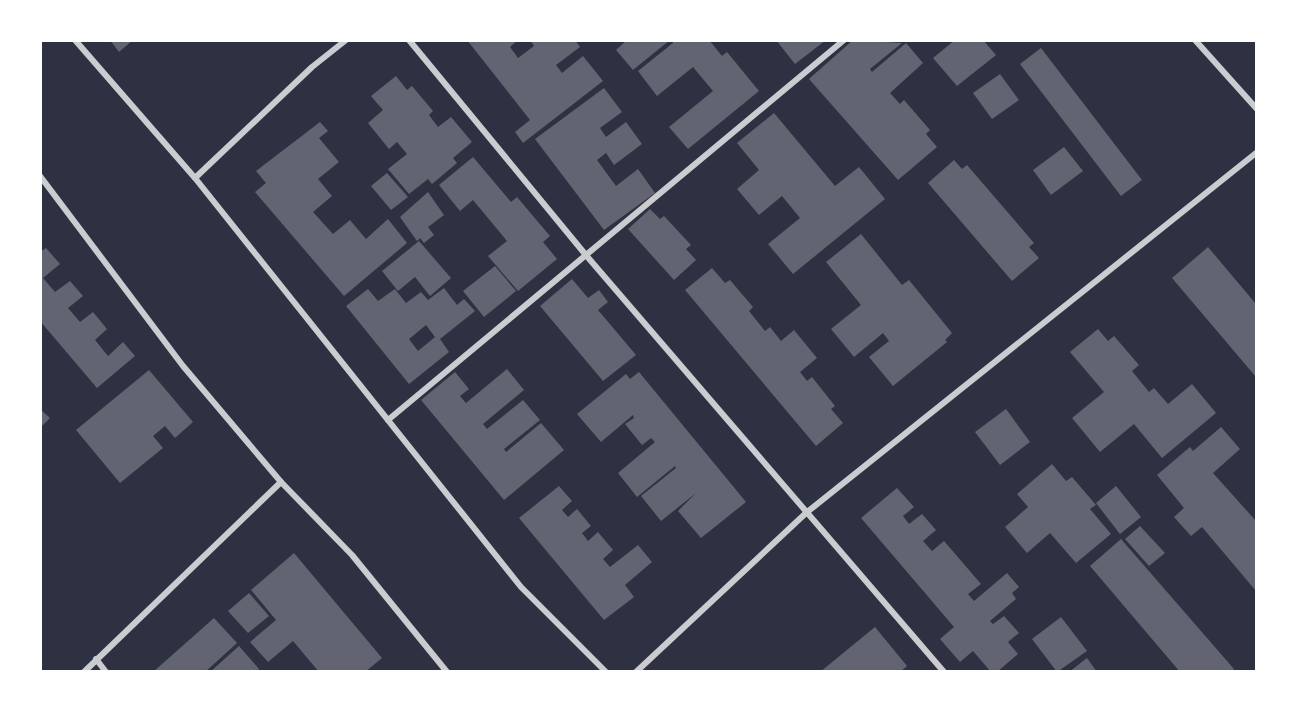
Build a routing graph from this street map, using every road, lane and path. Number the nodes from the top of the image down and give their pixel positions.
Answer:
1 (75, 40) edge
2 (346, 40) edge
3 (409, 40) edge
4 (844, 40) edge
5 (1195, 40) edge
6 (1257, 108) edge
7 (1257, 153) edge
8 (40, 176) edge
9 (195, 178) junction
10 (585, 254) junction
11 (388, 420) junction
12 (281, 482) junction
13 (806, 513) junction
14 (96, 659) junction
15 (84, 672) edge
16 (106, 672) edge
17 (447, 672) edge
18 (606, 672) edge
19 (636, 672) edge
20 (944, 672) edge

1 - 9 street
2 - 9 street
3 - 10 street
4 - 10 street
5 - 6 street
7 - 13 street
8 - 12 street
9 - 11 street
10 - 11 street
10 - 13 street
11 - 18 street
12 - 14 street
12 - 17 street
13 - 19 street
13 - 20 street
14 - 15 street
14 - 16 street

